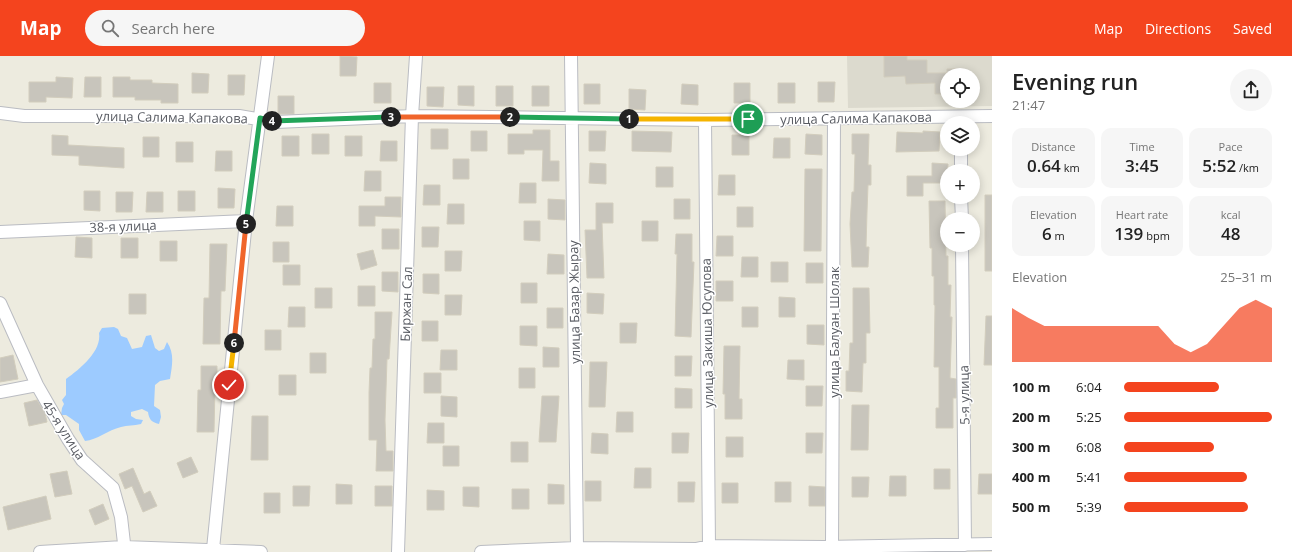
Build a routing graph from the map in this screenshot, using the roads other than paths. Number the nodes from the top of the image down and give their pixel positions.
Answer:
1 (268, 56) edge
2 (416, 56) edge
3 (571, 56) edge
4 (0, 113) edge
5 (412, 116) junction
6 (992, 116) edge
7 (260, 118) junction
8 (572, 118) junction
9 (834, 118) junction
10 (980, 118) edge
11 (705, 120) junction
12 (940, 120) edge
13 (246, 221) junction
14 (0, 232) edge
15 (962, 252) edge
16 (0, 303) edge
17 (37, 385) junction
18 (0, 392) edge
19 (992, 544) edge
20 (709, 546) junction
21 (959, 547) edge
22 (827, 548) edge
23 (213, 549) junction
24 (124, 550) edge
25 (570, 550) edge
26 (696, 550) edge
27 (40, 552) edge
28 (226, 552) edge
29 (261, 552) edge
30 (398, 552) edge
31 (481, 552) edge

1 - 7 street
2 - 5 street, Биржан Сал
3 - 8 street, улица Базар Жырау
4 - 7 street, улица Салима Капакова
5 - 7 street, улица Салима Капакова
5 - 8 street, улица Салима Капакова
5 - 30 street, Биржан Сал
6 - 10 street, улица Салима Капакова
7 - 13 street
8 - 11 street, улица Салима Капакова
8 - 25 street, улица Базар Жырау
9 - 11 street, улица Салима Капакова
9 - 12 street, улица Салима Капакова
9 - 22 street, улица Балуан Шолак
11 - 20 street, улица Закиша Юсупова
13 - 14 street, 38-я улица
13 - 23 street
15 - 21 street, 5-я улица
16 - 17 street, 45-я улица
17 - 18 street
17 - 24 street, 45-я улица
19 - 21 street
20 - 22 street
20 - 26 street
21 - 22 street
23 - 24 street
23 - 28 street
24 - 27 street
25 - 26 street
25 - 31 street
28 - 29 street

